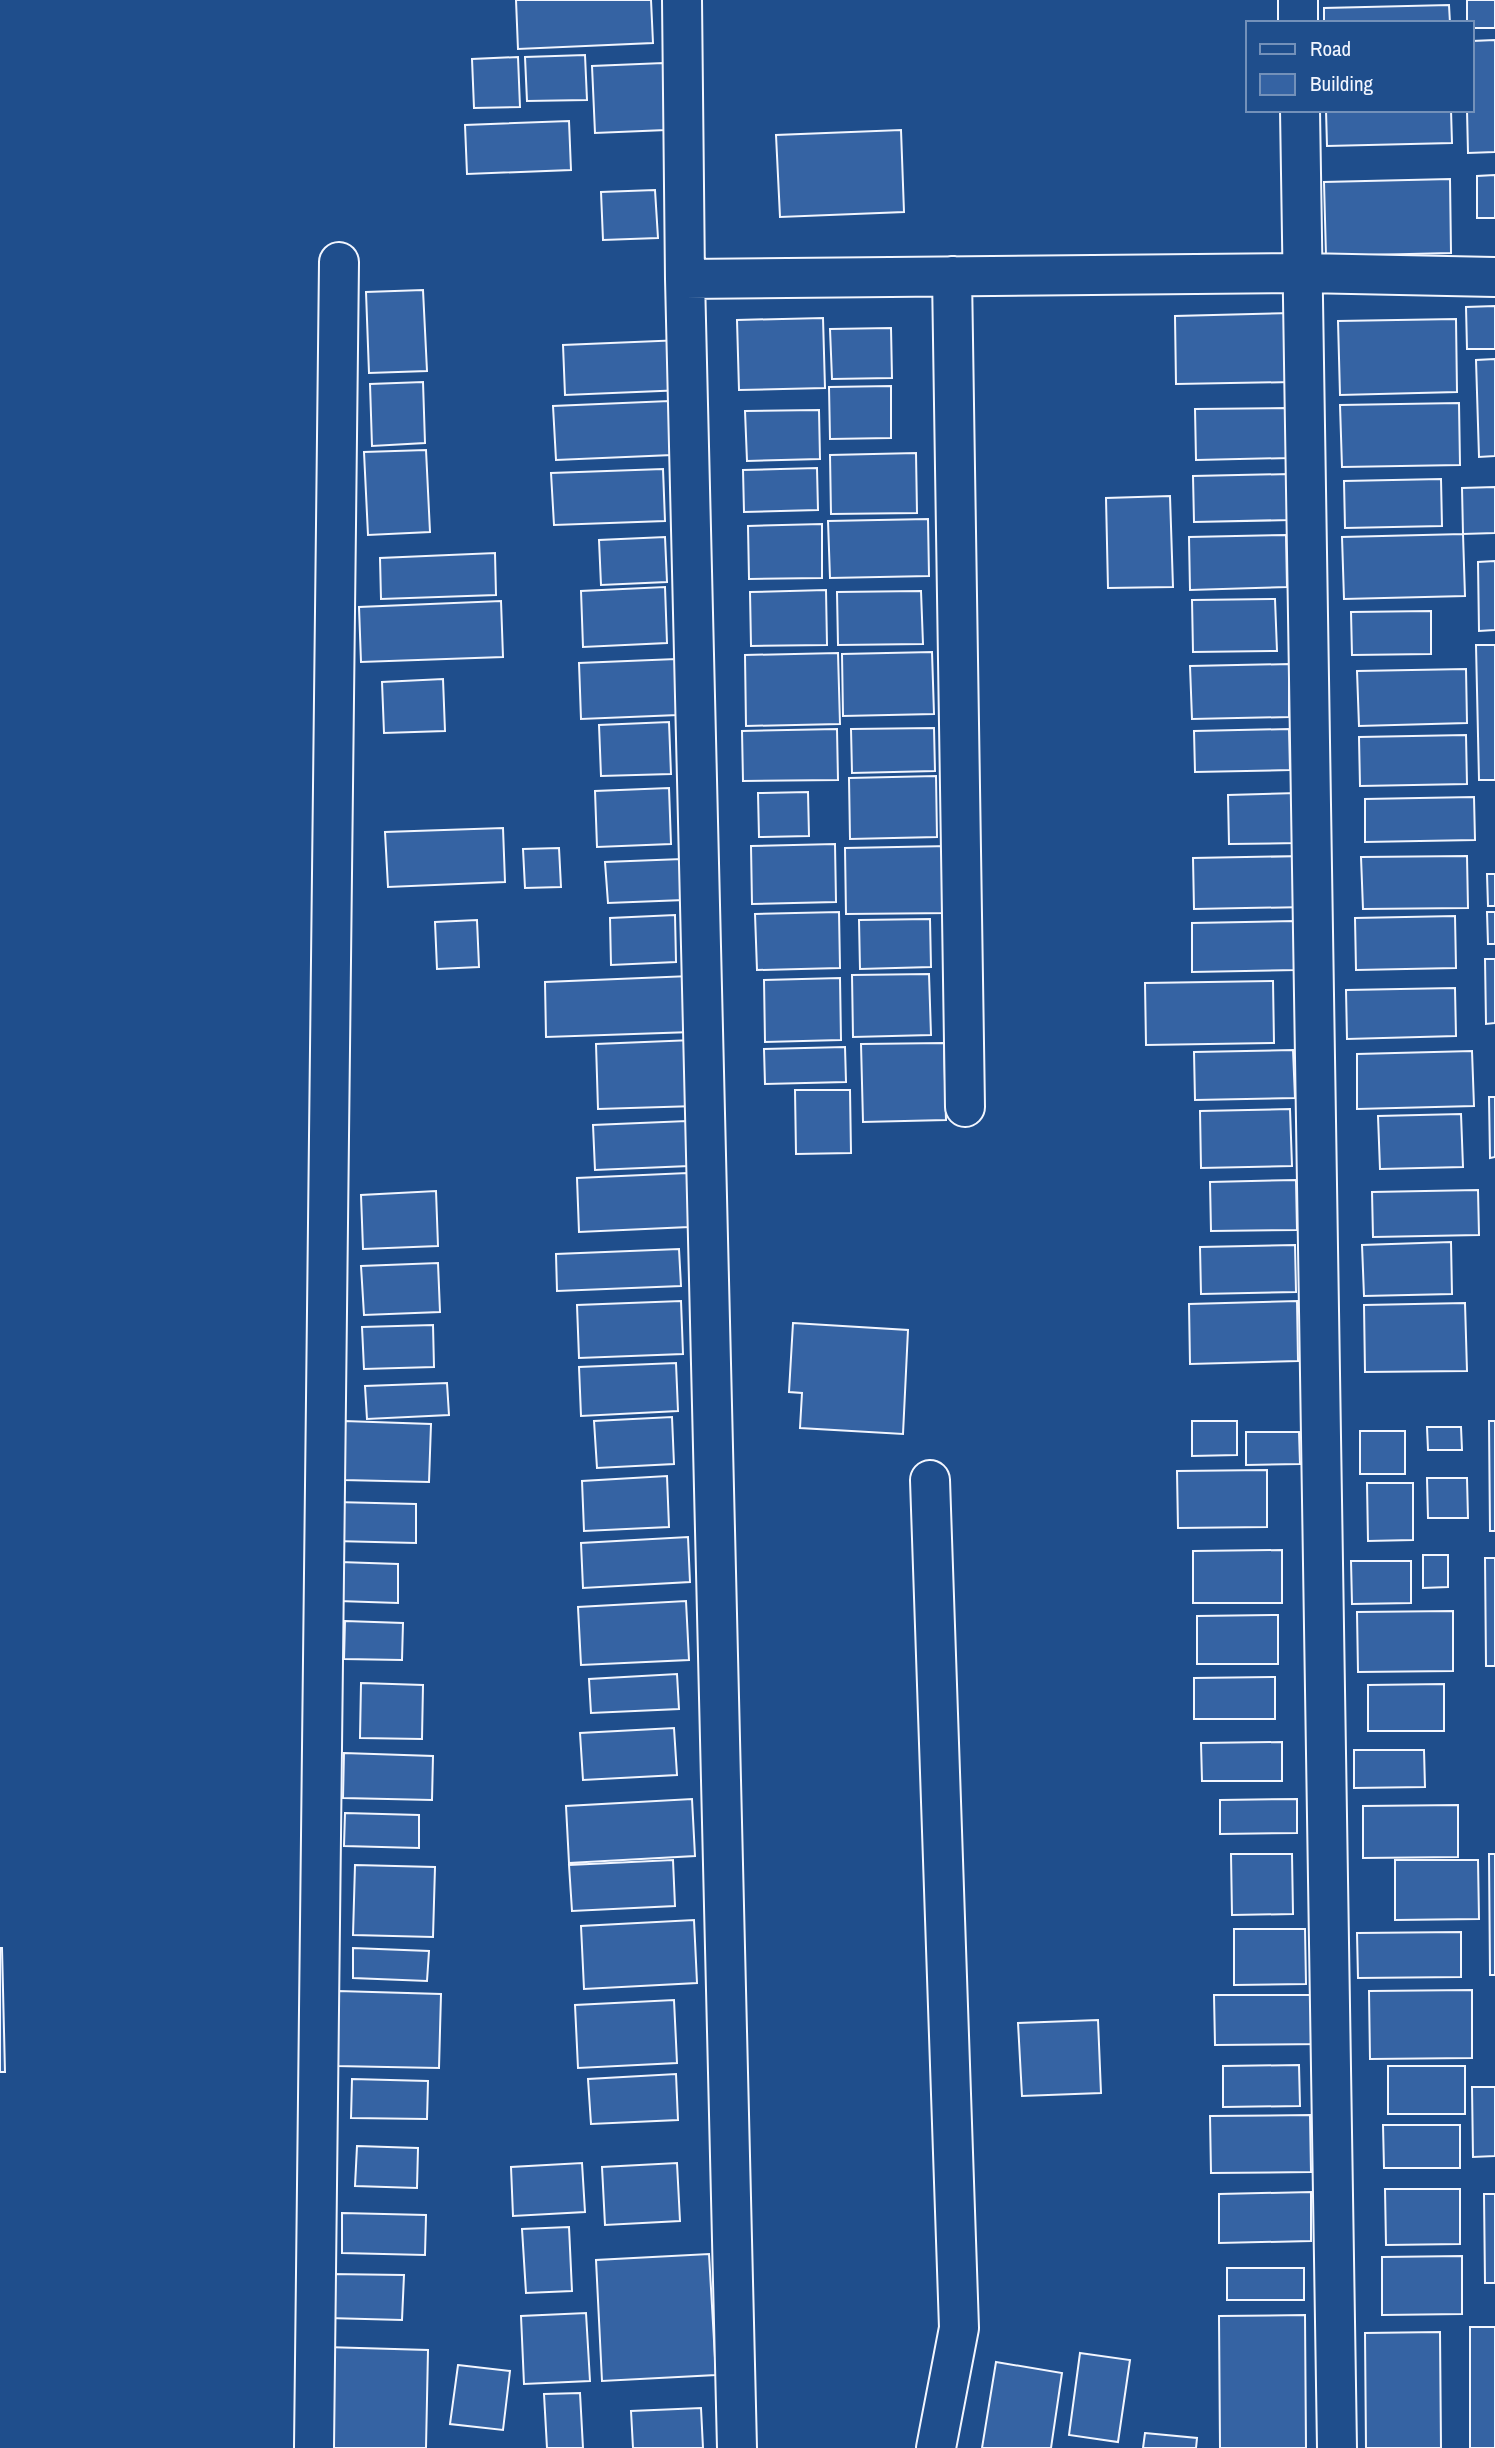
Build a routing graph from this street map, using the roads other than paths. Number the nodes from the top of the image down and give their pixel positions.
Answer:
1 (682, 0) edge
2 (1298, 0) edge
3 (1298, 21) edge
4 (1300, 112) edge
5 (339, 262) dead end
6 (1304, 273) junction
7 (952, 276) junction
8 (1495, 276) edge
9 (685, 279) junction
10 (965, 1107) dead end
11 (930, 1480) dead end
12 (314, 2448) edge
13 (737, 2448) edge
14 (936, 2448) edge
15 (1337, 2448) edge

1 - 9 street
2 - 3 street
4 - 6 street
5 - 12 street
6 - 7 street
6 - 8 street
6 - 15 street
7 - 9 street
7 - 10 street
9 - 13 street
11 - 14 street

